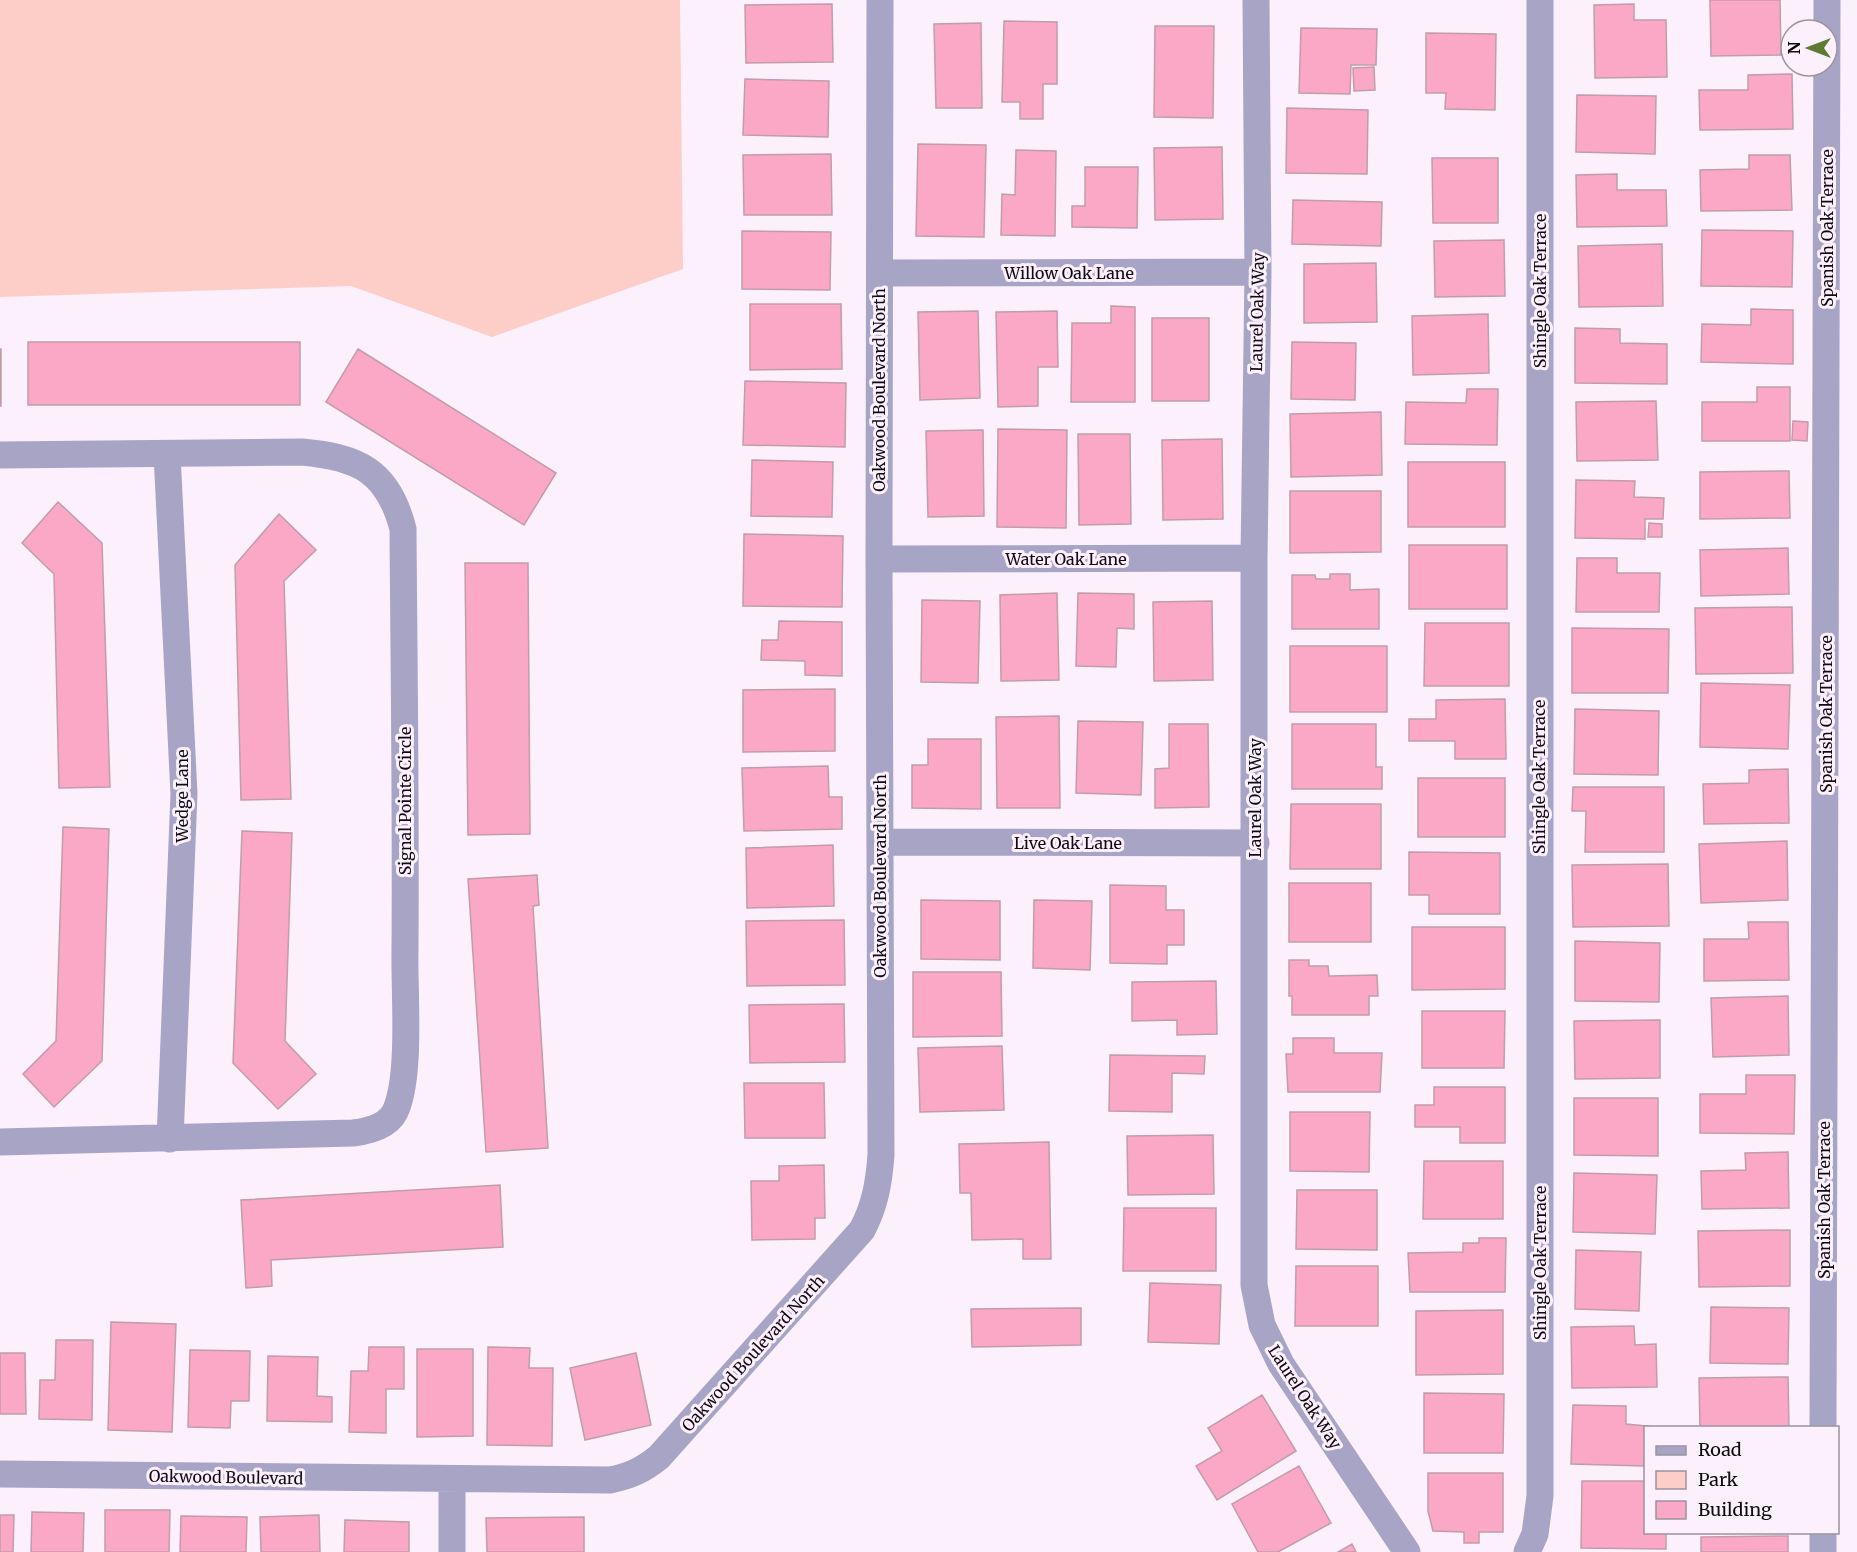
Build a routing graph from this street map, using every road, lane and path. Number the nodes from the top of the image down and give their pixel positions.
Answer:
1 (880, 0) edge
2 (1256, 0) edge
3 (1540, 0) edge
4 (1827, 0) edge
5 (1258, 272) junction
6 (880, 273) junction
7 (167, 454) junction
8 (0, 455) edge
9 (1254, 558) junction
10 (879, 559) junction
11 (880, 842) junction
12 (1256, 843) junction
13 (170, 1139) junction
14 (0, 1142) edge
15 (1823, 1426) edge
16 (0, 1474) edge
17 (452, 1480) junction
18 (1823, 1534) edge
19 (452, 1552) edge
20 (1407, 1552) edge
21 (1527, 1552) edge
22 (1823, 1552) edge

1 - 6 street, Oakwood Boulevard North
2 - 5 street, Laurel Oak Way
3 - 21 street, Shingle Oak Terrace
4 - 15 street, Spanish Oak Terrace
5 - 6 street, Willow Oak Lane
5 - 9 street, Laurel Oak Way
6 - 10 street, Oakwood Boulevard North
7 - 8 street, Signal Pointe Circle
7 - 13 street, Wedge Lane
7 - 13 street, Signal Pointe Circle
9 - 10 street, Water Oak Lane
9 - 12 street, Laurel Oak Way
10 - 11 street, Oakwood Boulevard North
11 - 12 street, Live Oak Lane
11 - 17 street, Oakwood Boulevard North
12 - 20 street, Laurel Oak Way
13 - 14 street, Signal Pointe Circle
16 - 17 street, Oakwood Boulevard
17 - 19 street
18 - 22 street

